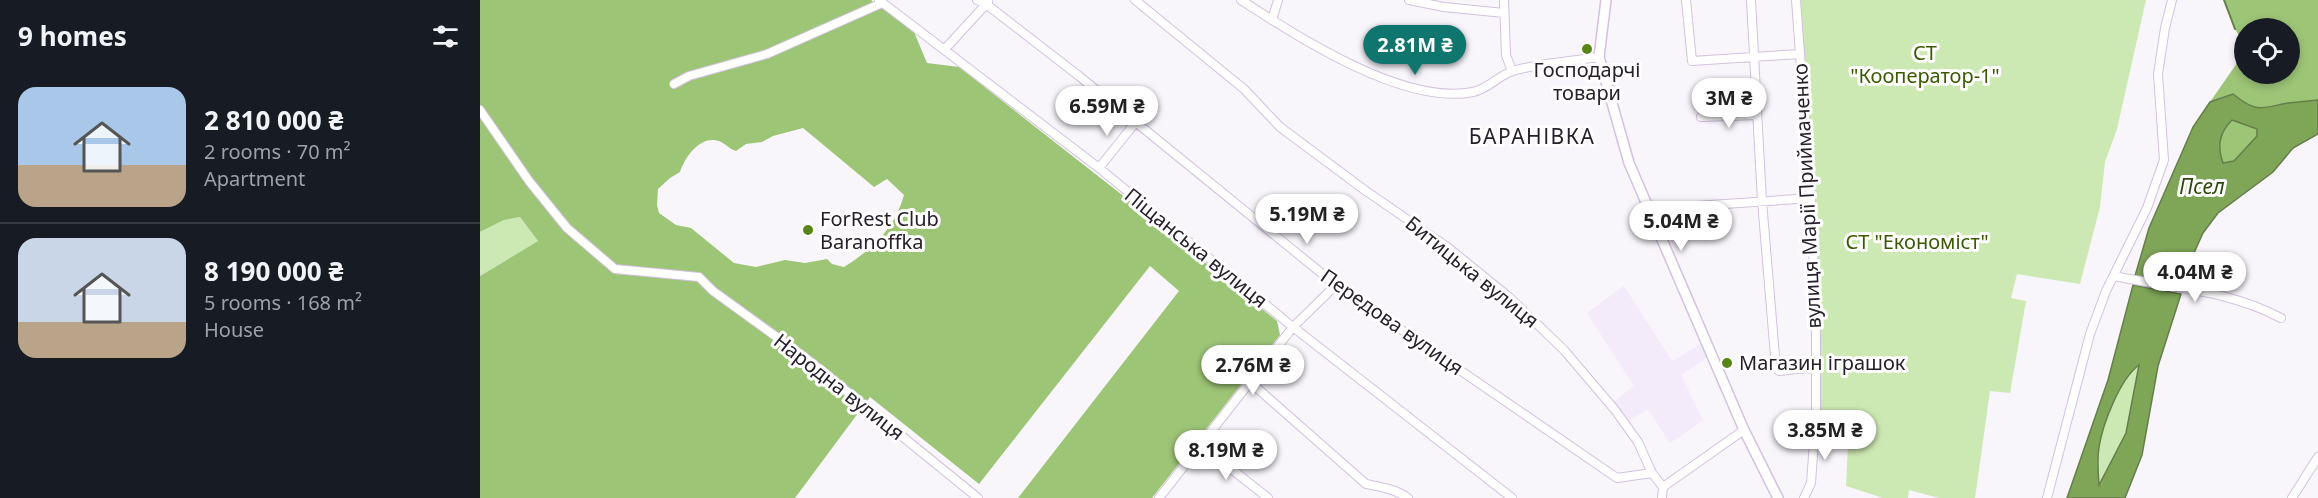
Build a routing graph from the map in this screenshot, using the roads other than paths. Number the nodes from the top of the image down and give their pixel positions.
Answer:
1 (977, 0) edge
2 (1135, 0) edge
3 (1241, 0) edge
4 (1278, 0) edge
5 (1409, 0) edge
6 (1504, 0) edge
7 (1606, 0) edge
8 (1686, 0) edge
9 (1751, 0) edge
10 (1796, 0) edge
11 (2172, 0) edge
12 (881, 2) edge
13 (988, 2) edge
14 (1444, 3) edge
15 (1504, 13) junction
16 (1272, 20) junction
17 (945, 49) junction
18 (1799, 54) junction
19 (1754, 56) junction
20 (1599, 57) junction
21 (1512, 71) junction
22 (674, 84) dead end
23 (480, 110) edge
24 (1757, 115) junction
25 (1701, 117) dead end
26 (1135, 123) junction
27 (1099, 168) junction
28 (1811, 198) junction
29 (1762, 201) junction
30 (1650, 214) junction
31 (2114, 276) junction
32 (1336, 285) junction
33 (2281, 318) dead end
34 (1293, 327) junction
35 (1815, 370) junction
36 (1249, 381) junction
37 (1744, 430) junction
38 (1200, 444) junction
39 (2318, 457) edge
40 (1652, 473) junction
41 (1663, 487) junction
42 (978, 498) edge
43 (1159, 498) edge
44 (1268, 498) edge
45 (1408, 498) edge
46 (1512, 498) edge
47 (1662, 498) edge
48 (1778, 498) edge
49 (1804, 498) edge
50 (2047, 498) edge
51 (2292, 498) edge

1 - 13 street, Передова вулиця
2 - 40 street, Битицька вулиця
3 - 16 street
4 - 16 street
5 - 14 street
6 - 15 street
7 - 20 main road
8 - 19 street
9 - 19 street
10 - 18 street, вулиця Марії Приймаченко
11 - 31 street
12 - 17 street, Піщанська вулиця
12 - 22 street
13 - 17 street
13 - 26 street, Передова вулиця
14 - 15 street
15 - 21 street
16 - 21 street
17 - 27 street, Піщанська вулиця
18 - 19 street
18 - 28 street, вулиця Марії Приймаченко
19 - 24 street
20 - 21 street
20 - 30 main road
23 - 42 street, Народна вулиця
24 - 25 street
24 - 29 street
26 - 27 street
26 - 32 street, Передова вулиця
27 - 34 street, Піщанська вулиця
28 - 29 street
28 - 35 street, вулиця Марії Приймаченко
29 - 30 street
29 - 35 street
30 - 37 main road
31 - 33 street
31 - 50 street
32 - 34 street
32 - 40 street, Передова вулиця
34 - 36 street
34 - 46 street, Піщанська вулиця
35 - 49 street, вулиця Марії Приймаченко
36 - 38 street
36 - 45 street
37 - 41 street
37 - 48 main road
38 - 43 street
38 - 44 street
39 - 51 street
40 - 41 street, Битицька вулиця
41 - 47 street

